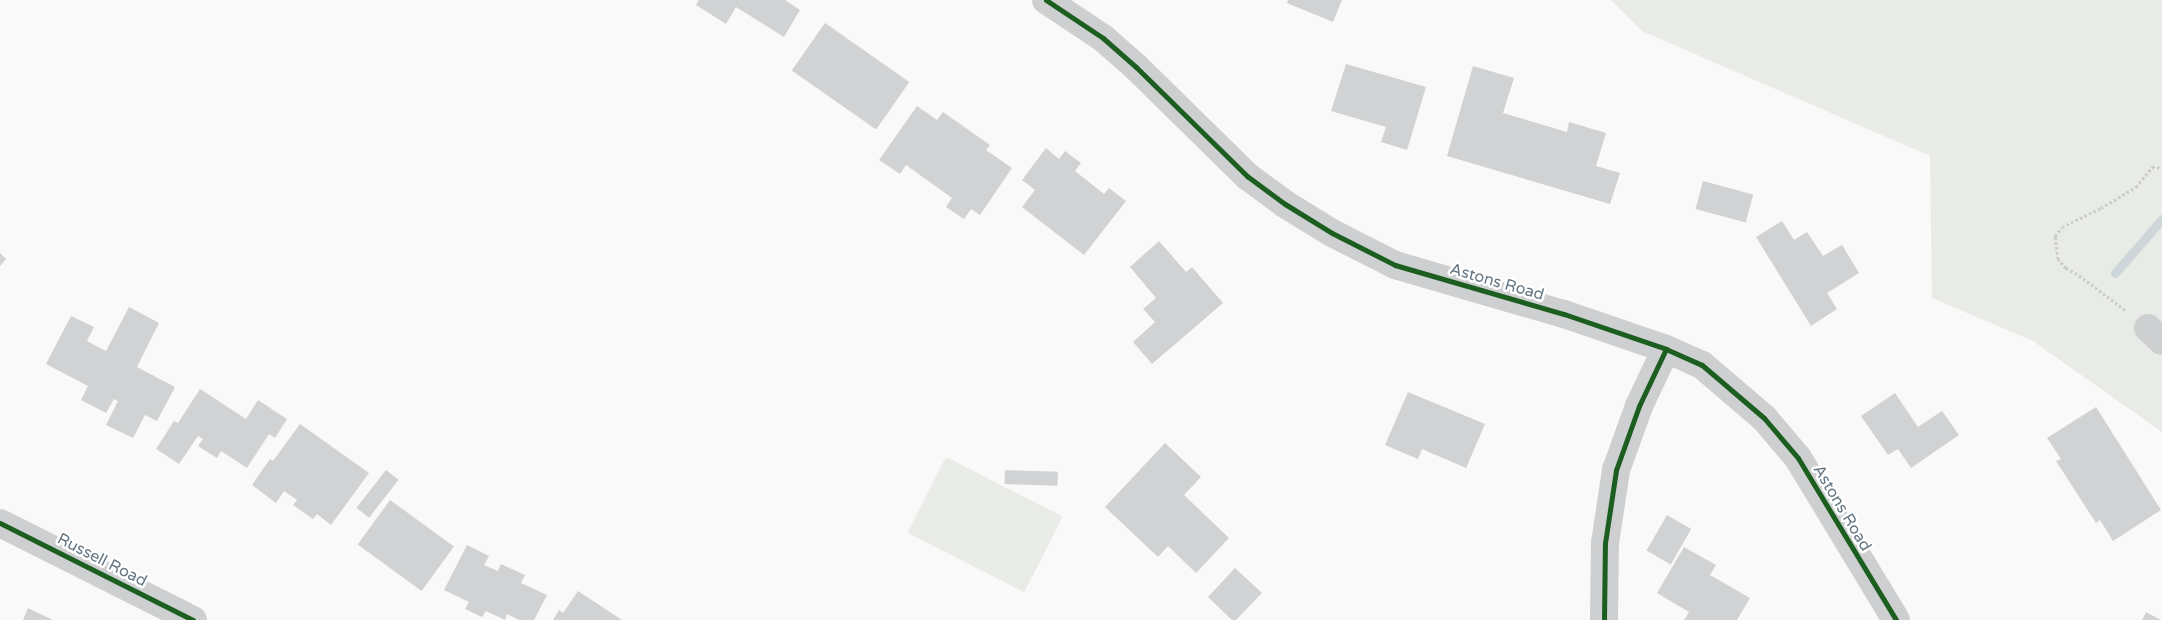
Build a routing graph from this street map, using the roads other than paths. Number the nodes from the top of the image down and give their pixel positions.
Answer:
1 (1046, 0) edge
2 (1666, 349) junction
3 (0, 523) edge
4 (193, 620) edge
5 (1604, 620) edge
6 (1896, 620) edge

1 - 2 street, Astons Road
2 - 5 street
2 - 6 street, Astons Road
3 - 4 street, Russell Road

